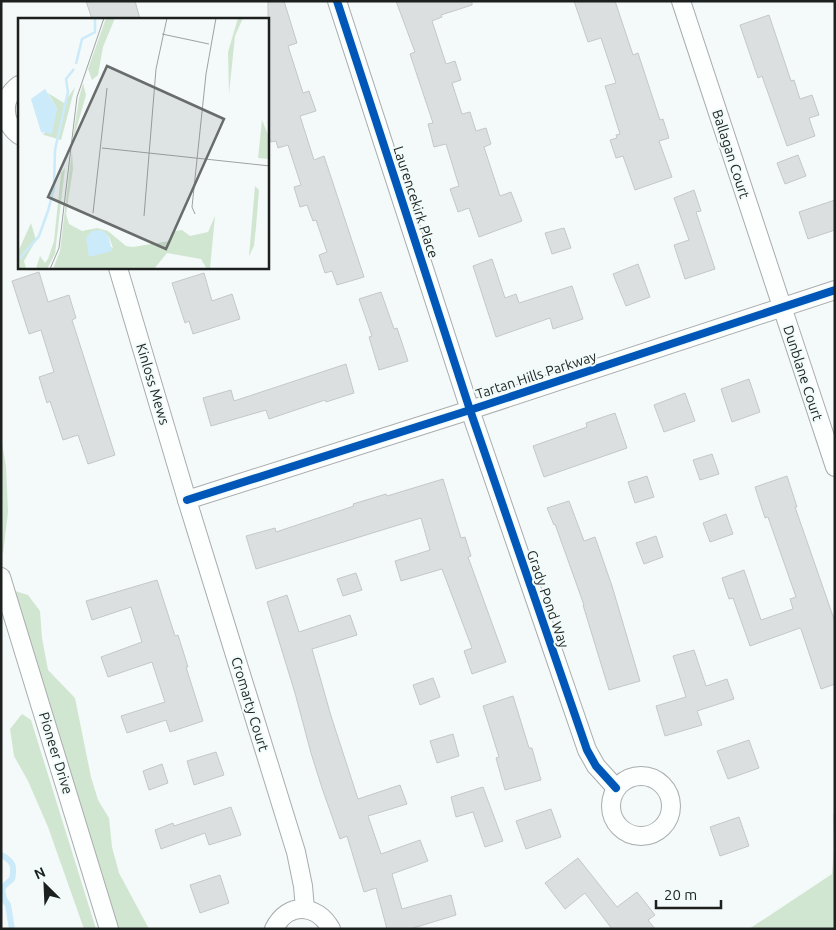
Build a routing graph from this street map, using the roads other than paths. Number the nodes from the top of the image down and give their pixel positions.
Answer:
1 (337, 1) edge
2 (681, 1) edge
3 (18, 86) edge
4 (18, 134) edge
5 (118, 269) edge
6 (835, 290) edge
7 (782, 307) junction
8 (470, 410) junction
9 (835, 467) edge
10 (187, 500) junction
11 (1, 577) edge
12 (616, 788) dead end
13 (305, 909) junction
14 (109, 929) edge
15 (274, 929) edge
16 (331, 929) edge

1 - 8 street, Laurencekirk Place
2 - 7 street, Ballagan Court
3 - 4 street
5 - 10 street, Kinloss Mews
6 - 7 street, Tartan Hills Parkway
7 - 8 street, Tartan Hills Parkway
7 - 9 street, Dunblane Court
8 - 10 street, Tartan Hills Parkway
8 - 12 street, Grady Pond Way
10 - 13 street, Cromarty Court
11 - 14 street, Pioneer Drive
13 - 15 street
13 - 16 street

